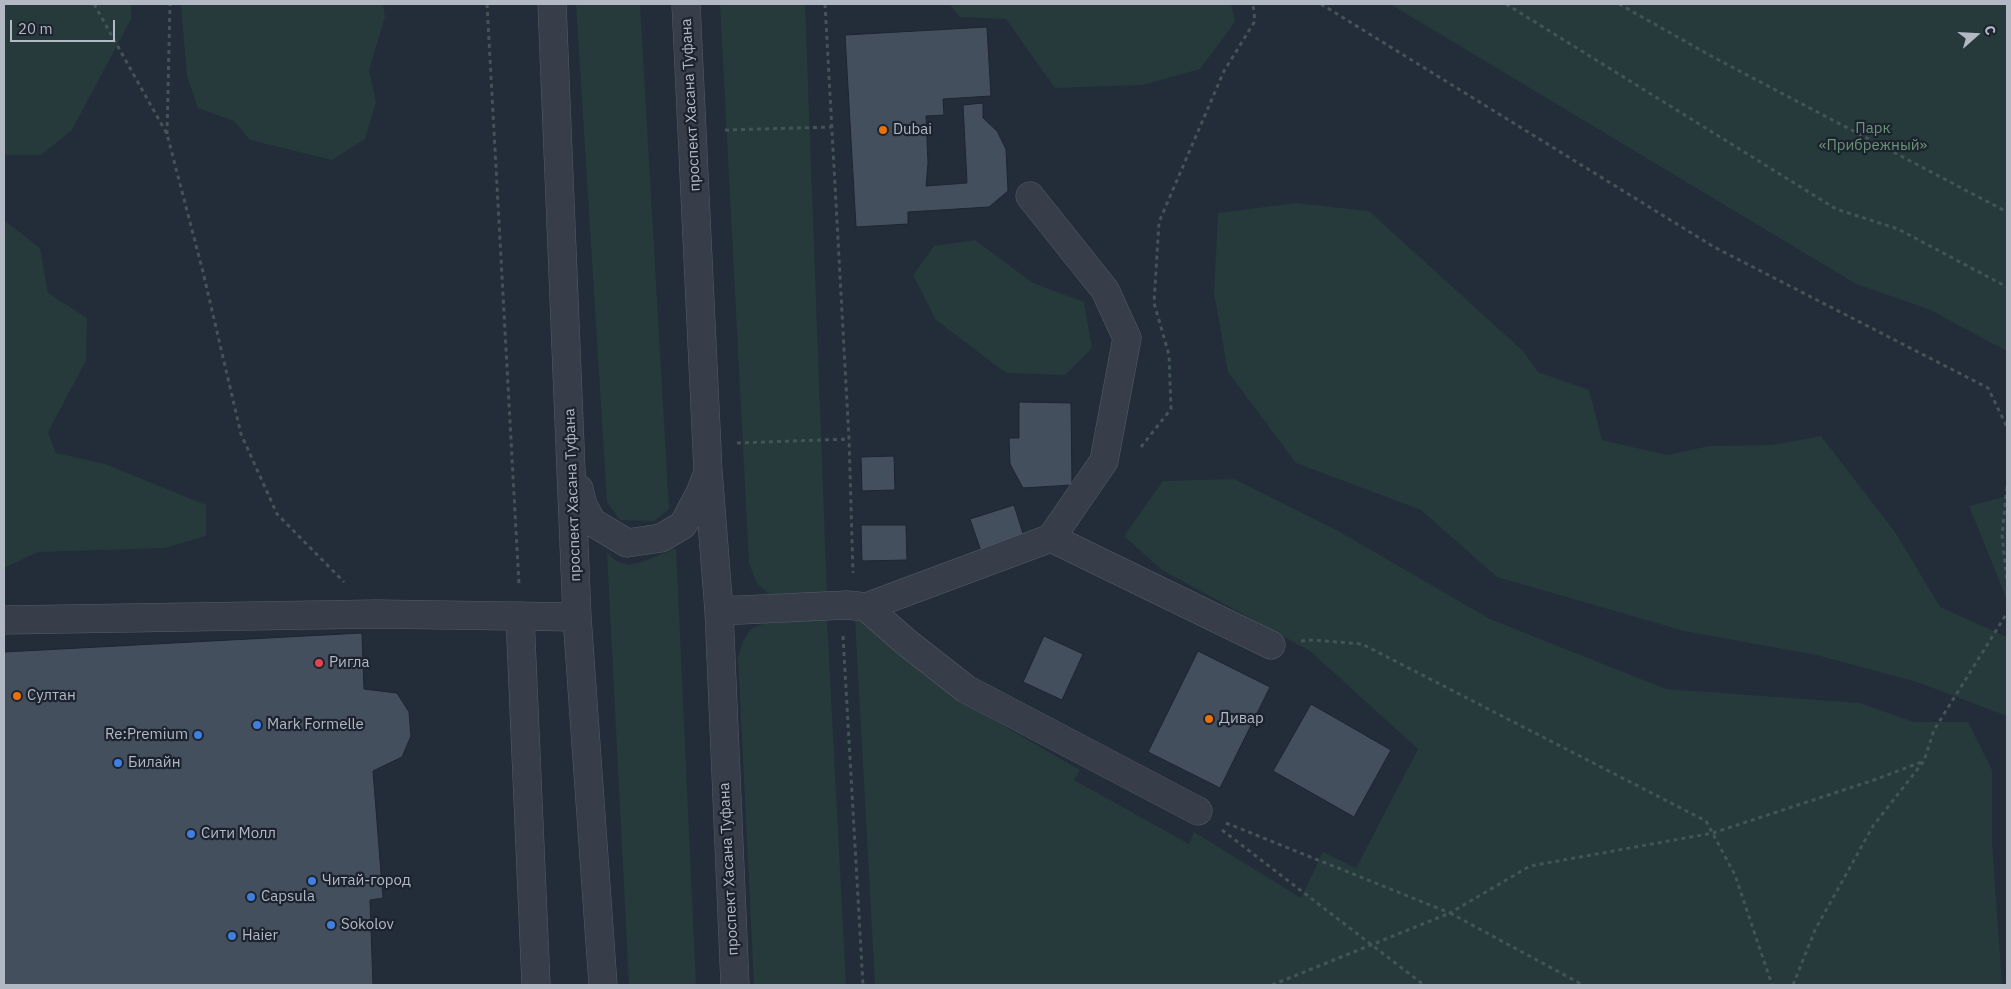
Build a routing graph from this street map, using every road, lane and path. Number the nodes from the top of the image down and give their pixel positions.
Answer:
1 (94, 4) edge
2 (170, 4) edge
3 (487, 4) edge
4 (552, 4) edge
5 (686, 4) edge
6 (825, 4) edge
7 (1253, 4) edge
8 (1321, 4) edge
9 (1506, 4) edge
10 (1619, 4) edge
11 (832, 127) junction
12 (693, 131) junction
13 (167, 134) junction
14 (1030, 196) dead end
15 (2007, 212) edge
16 (2007, 287) edge
17 (2007, 427) edge
18 (849, 439) junction
19 (707, 444) junction
20 (1136, 452) dead end
21 (571, 456) junction
22 (708, 471) junction
23 (2007, 487) edge
24 (1051, 538) junction
25 (2007, 580) edge
26 (517, 582) dead end
27 (856, 606) junction
28 (719, 611) junction
29 (2007, 613) edge
30 (376, 614) junction
31 (520, 616) junction
32 (577, 616) junction
33 (4, 620) edge
34 (1270, 645) joint
35 (1924, 761) junction
36 (1198, 811) junction
37 (1712, 833) junction
38 (1450, 913) junction
39 (1371, 945) junction
40 (536, 985) edge
41 (603, 985) edge
42 (735, 985) edge
43 (862, 985) edge
44 (1272, 985) edge
45 (1424, 985) edge
46 (1582, 985) edge
47 (1772, 985) edge
48 (1793, 985) edge

1 - 13 path
2 - 13 path
3 - 26 path
4 - 21 street, проспект Хасана Туфана
5 - 12 street, проспект Хасана Туфана
6 - 11 path
7 - 20 path
8 - 17 path
9 - 16 path
10 - 15 path
11 - 12 path
11 - 18 path
12 - 19 street, проспект Хасана Туфана
13 - 30 path
14 - 24 street
18 - 19 path
18 - 27 path
19 - 22 street, проспект Хасана Туфана
21 - 22 street
21 - 32 street, проспект Хасана Туфана
22 - 28 street, проспект Хасана Туфана
23 - 25 path
24 - 27 street
24 - 34 street
27 - 28 street
27 - 36 street
27 - 43 path
28 - 42 street, проспект Хасана Туфана
29 - 35 path
30 - 31 street
30 - 33 street
31 - 32 street
31 - 40 street
32 - 41 street, проспект Хасана Туфана
34 - 37 path
35 - 37 path
35 - 48 path
36 - 38 path
36 - 39 path
37 - 38 path
37 - 47 path
38 - 39 path
38 - 46 path
39 - 44 path
39 - 45 path

